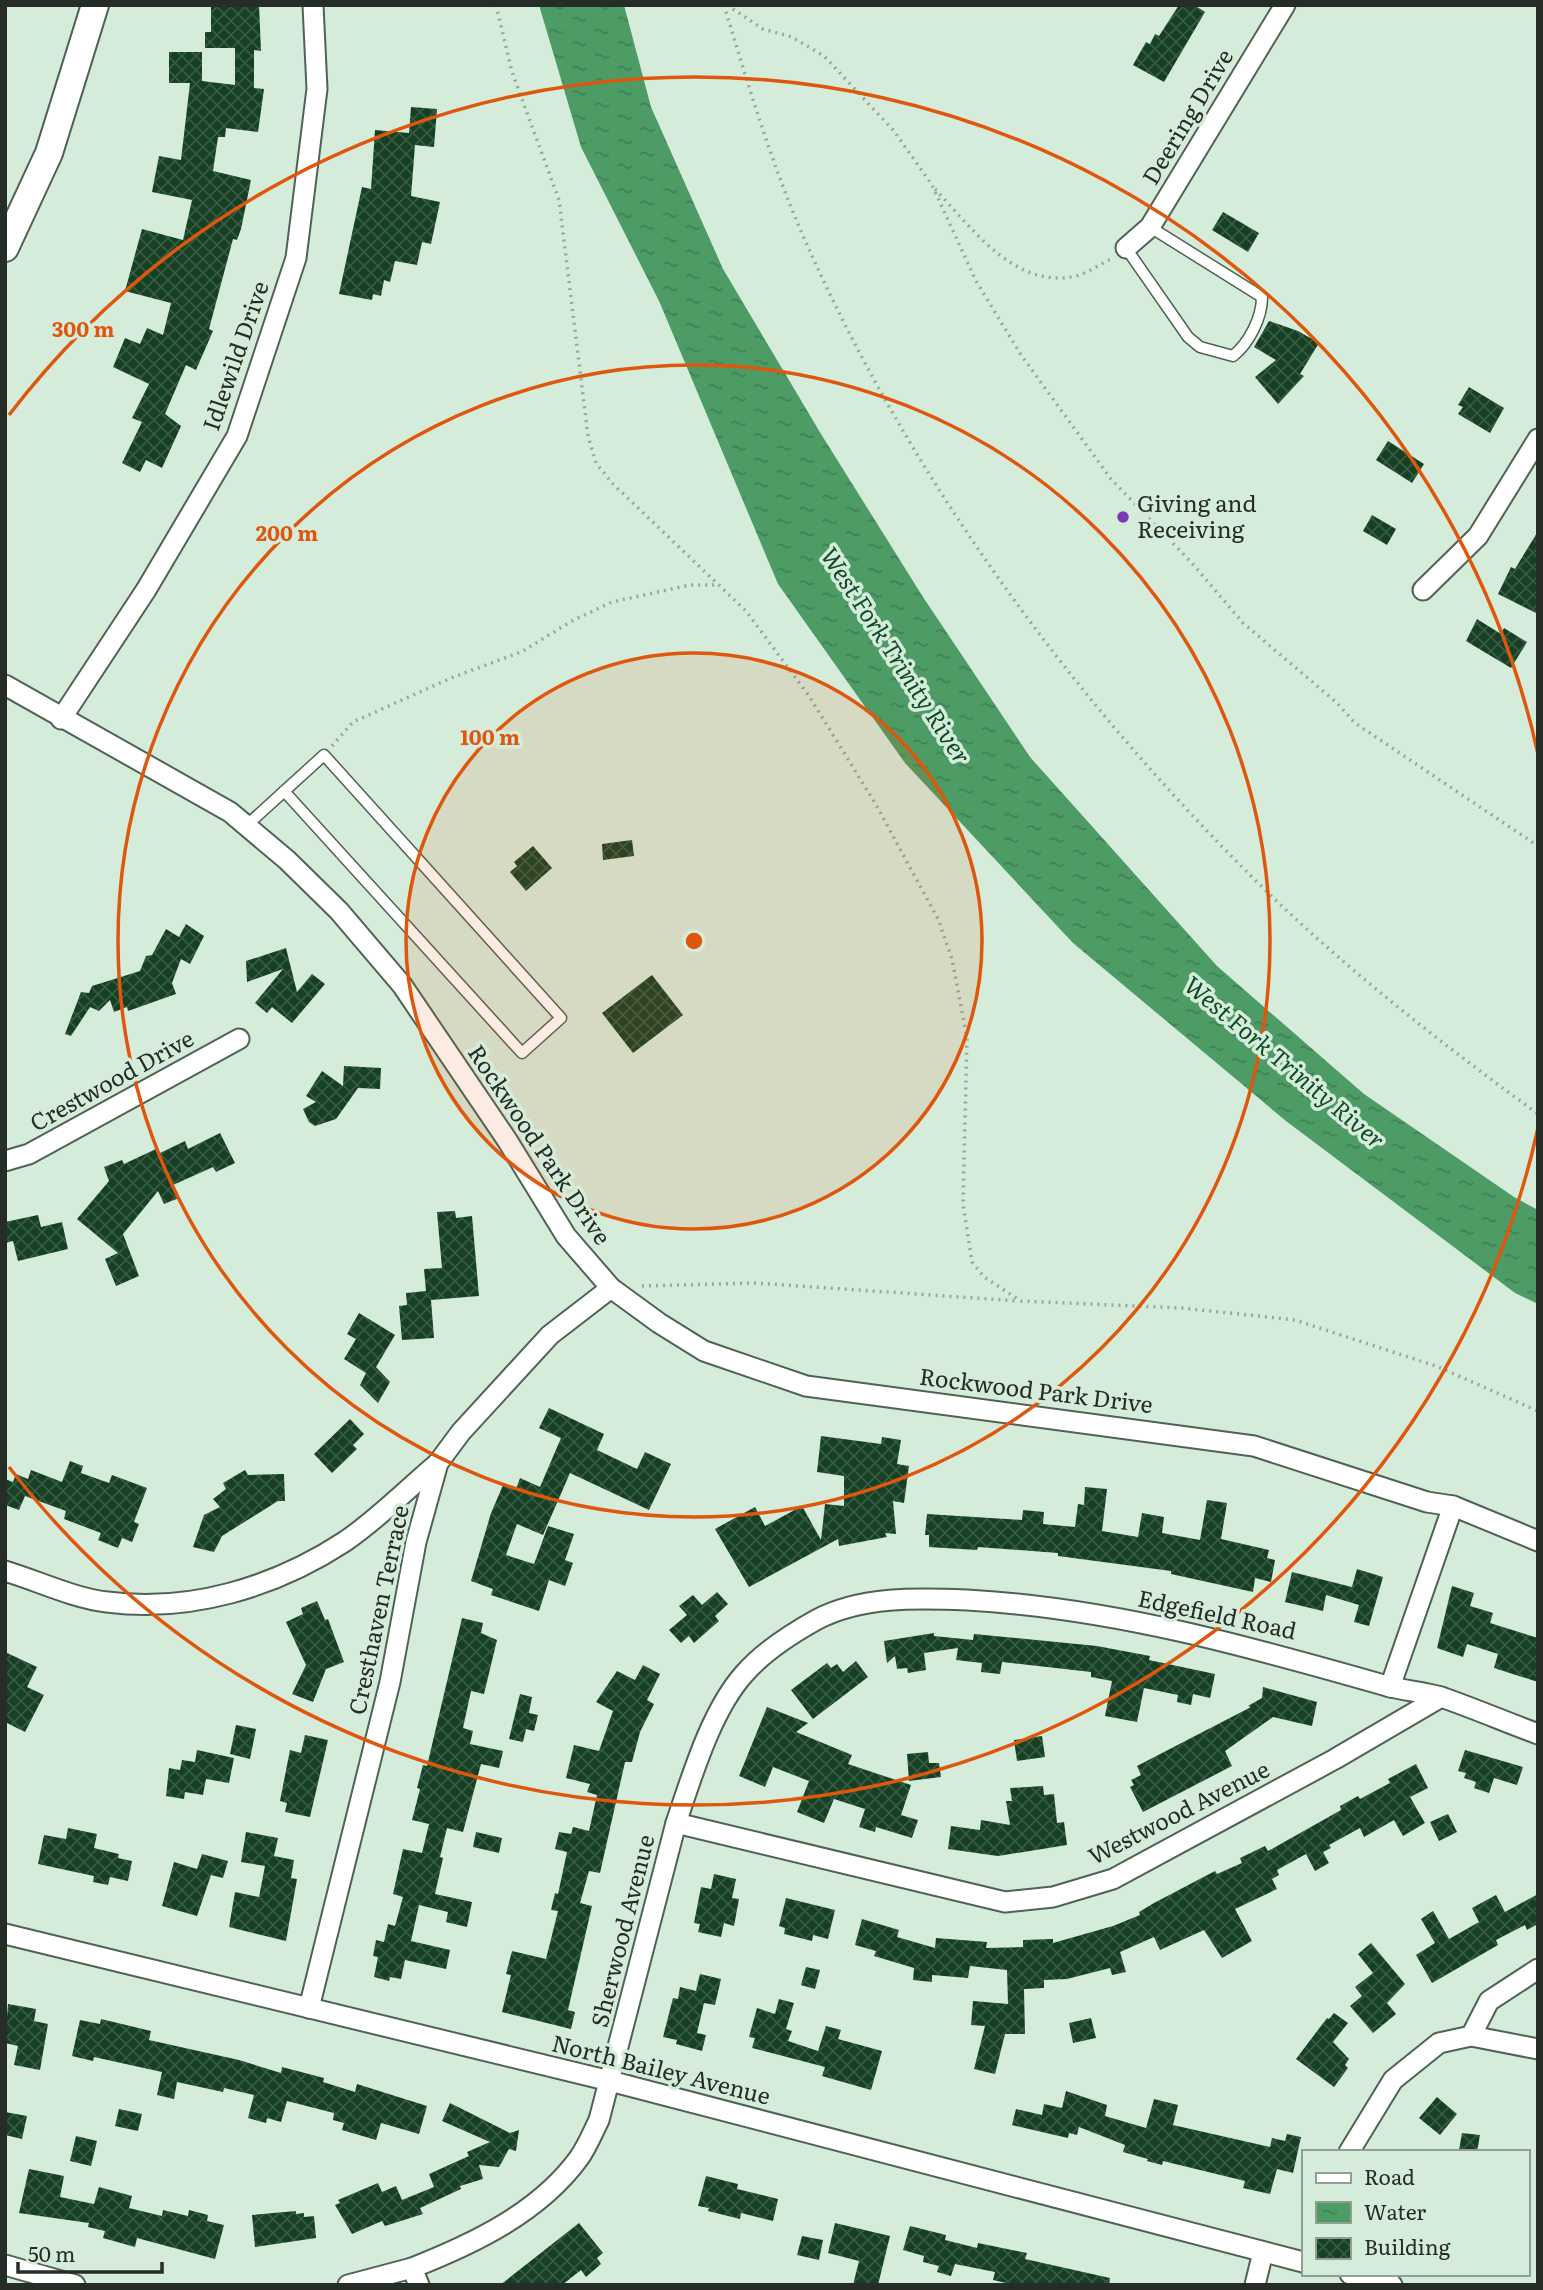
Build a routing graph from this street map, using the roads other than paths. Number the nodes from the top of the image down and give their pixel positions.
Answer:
1 (95, 5) edge
2 (313, 5) edge
3 (1285, 5) edge
4 (1150, 227) junction
5 (5, 248) edge
6 (1126, 248) joint
7 (1538, 439) edge
8 (1423, 590) dead end
9 (5, 685) edge
10 (61, 719) junction
11 (284, 791) junction
12 (246, 826) junction
13 (239, 1039) dead end
14 (5, 1161) edge
15 (611, 1288) junction
16 (438, 1463) junction
17 (1452, 1506) junction
18 (1538, 1541) edge
19 (5, 1571) edge
20 (875, 1602) joint
21 (1390, 1687) junction
22 (1441, 1697) junction
23 (1538, 1734) edge
24 (676, 1823) junction
25 (5, 1934) edge
26 (1538, 1969) edge
27 (309, 2008) junction
28 (1471, 2036) junction
29 (1538, 2049) edge
30 (610, 2081) junction
31 (1350, 2150) edge
32 (1263, 2252) junction
33 (1302, 2262) edge
34 (5, 2265) edge
35 (416, 2276) edge
36 (1358, 2276) edge
37 (75, 2285) edge
38 (348, 2285) edge
39 (1255, 2285) edge
40 (1392, 2285) edge

1 - 5 main road
2 - 10 street, Idlewild Drive
3 - 4 street, Deering Drive
4 - 6 street, Deering Drive
4 - 6 lane
7 - 8 street
9 - 10 street, Rockwood Park Drive
10 - 12 street, Rockwood Park Drive
11 - 11 lane
11 - 12 lane
12 - 15 street, Rockwood Park Drive
13 - 14 street, Crestwood Drive
15 - 16 street, Cresthaven Terrace
15 - 17 street, Rockwood Park Drive
16 - 19 street
16 - 27 street, Cresthaven Terrace
17 - 18 street, Rockwood Park Drive
17 - 21 street
20 - 21 street, Edgefield Road
20 - 24 street, Sherwood Avenue
21 - 22 street, Edgefield Road
22 - 23 street, Edgefield Road
22 - 24 street, Westwood Avenue
24 - 30 street, Sherwood Avenue
25 - 27 street, North Bailey Avenue
26 - 28 street
27 - 30 street, North Bailey Avenue
28 - 29 street
28 - 31 street
30 - 32 street, North Bailey Avenue
30 - 35 street, Sherwood Avenue
32 - 33 street, North Bailey Avenue
32 - 39 street
34 - 37 street
35 - 38 street, Sherwood Avenue
36 - 40 street

